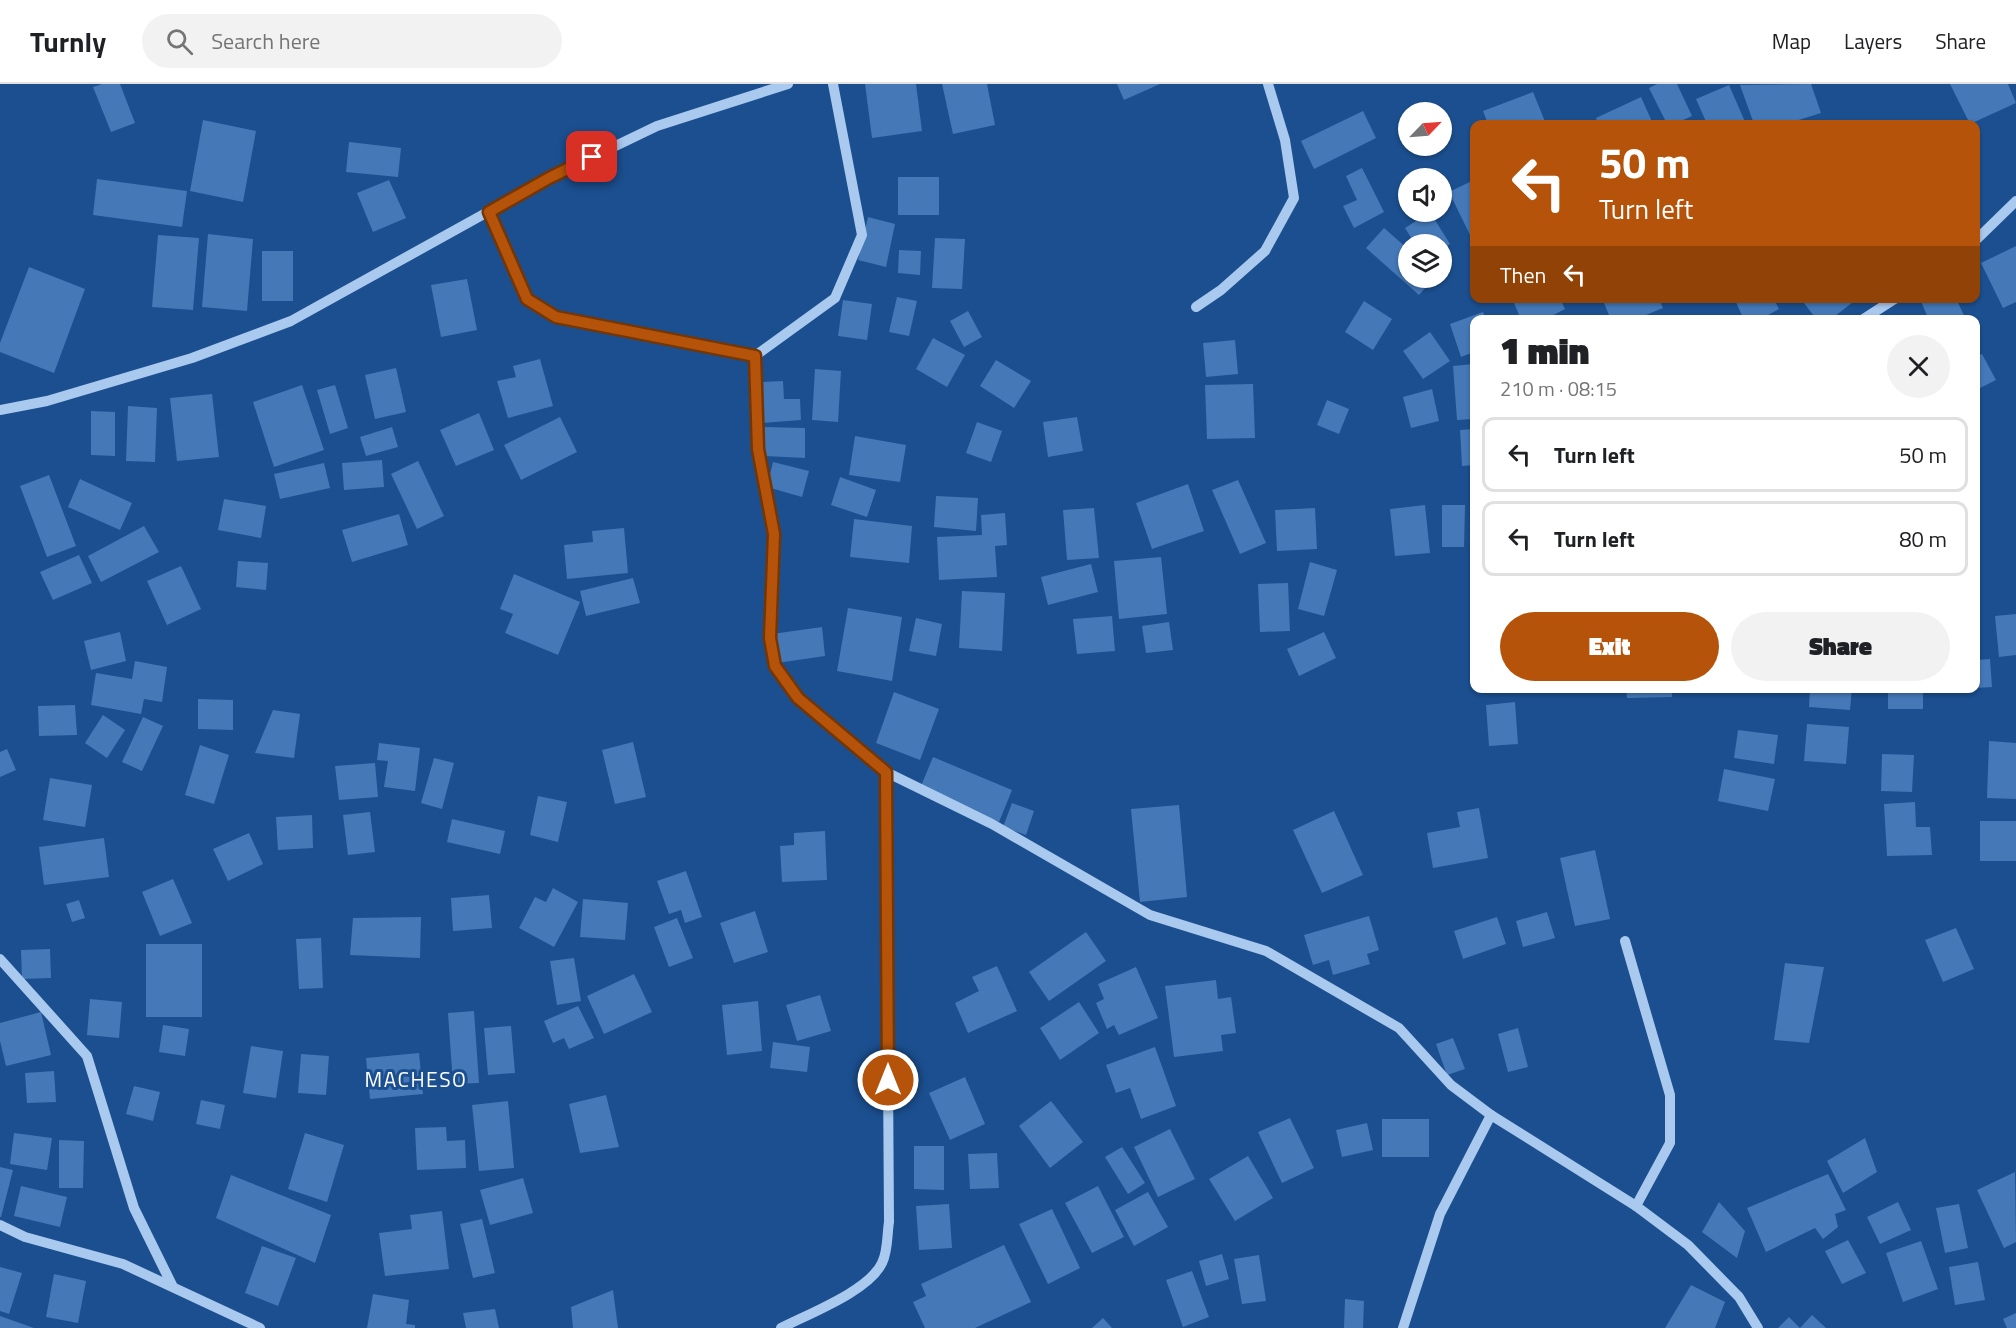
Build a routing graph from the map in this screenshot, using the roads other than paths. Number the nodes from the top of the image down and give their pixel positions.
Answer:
1 (788, 84) edge
2 (834, 84) edge
3 (1268, 84) edge
4 (2016, 201) edge
5 (489, 212) junction
6 (1980, 236) edge
7 (1888, 303) edge
8 (1196, 307) dead end
9 (1870, 315) edge
10 (755, 356) junction
11 (0, 410) edge
12 (886, 772) junction
13 (1625, 941) dead end
14 (0, 959) edge
15 (1491, 1115) junction
16 (1636, 1206) junction
17 (0, 1225) edge
18 (172, 1285) junction
19 (260, 1328) edge
20 (781, 1328) edge
21 (1403, 1328) edge
22 (1758, 1328) edge

1 - 5 street
2 - 10 street
3 - 8 street
4 - 6 street
5 - 10 street
5 - 11 street
7 - 9 street
10 - 12 street
12 - 15 street
12 - 20 street
13 - 16 street
14 - 18 street
15 - 16 street
15 - 21 street
16 - 22 street
17 - 18 street
18 - 19 street

